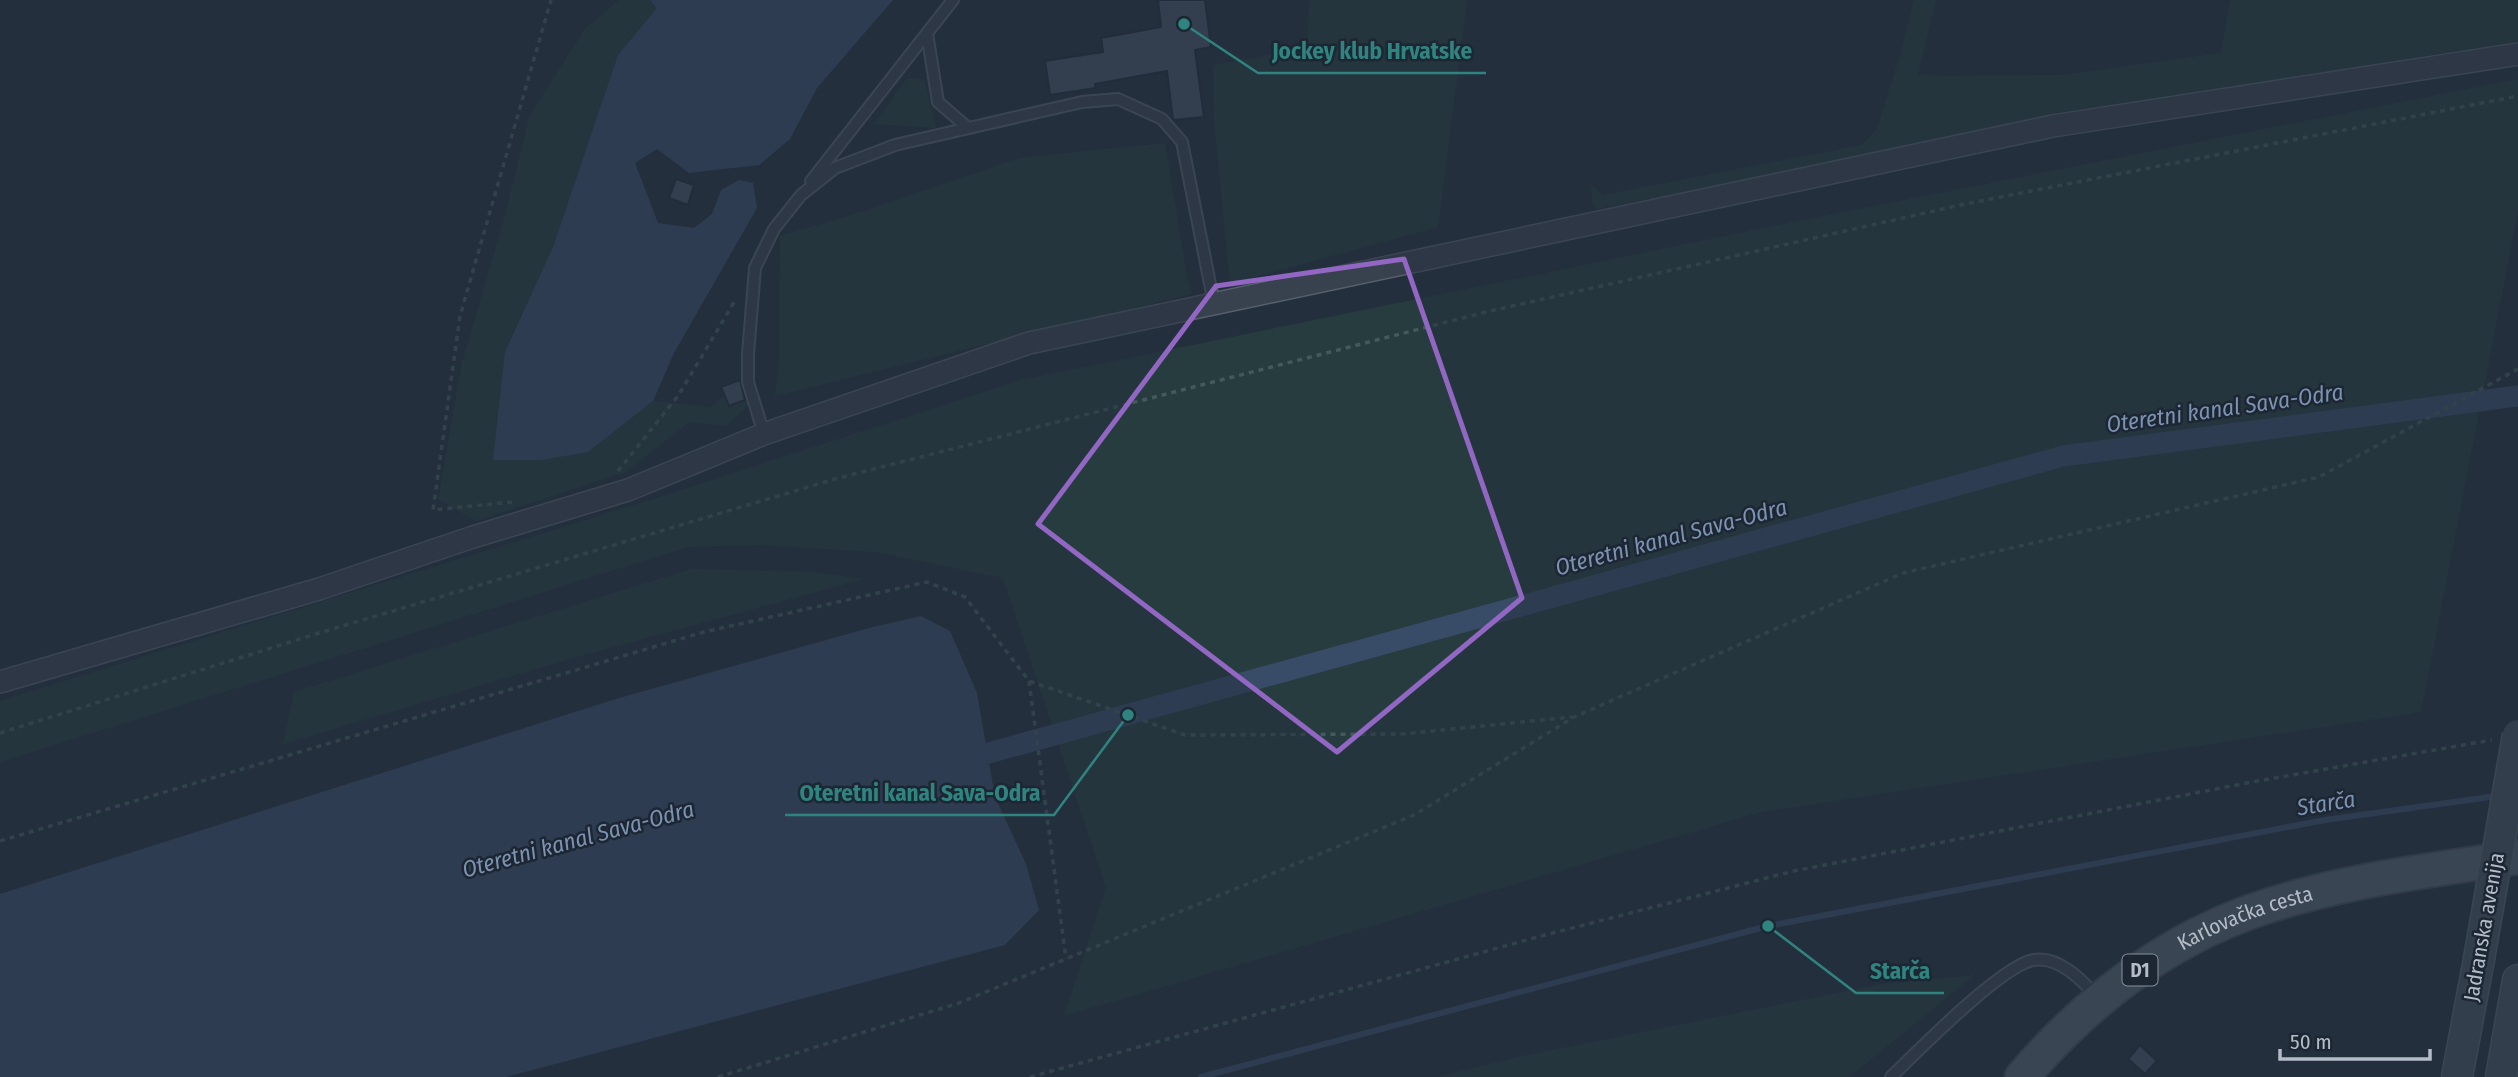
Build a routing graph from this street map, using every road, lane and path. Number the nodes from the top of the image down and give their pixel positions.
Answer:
1 (551, 0) edge
2 (953, 0) edge
3 (927, 33) junction
4 (2518, 54) edge
5 (2518, 96) edge
6 (968, 128) junction
7 (801, 195) junction
8 (755, 268) junction
9 (1214, 304) junction
10 (2518, 369) edge
11 (764, 434) junction
12 (613, 477) dead end
13 (515, 502) dead end
14 (1029, 681) junction
15 (0, 682) edge
16 (1574, 717) junction
17 (0, 733) edge
18 (2505, 738) edge
19 (0, 841) edge
20 (2518, 857) edge
21 (1066, 959) junction
22 (2518, 980) edge
23 (2099, 999) junction
24 (718, 1077) edge
25 (1030, 1077) edge
26 (1891, 1077) edge
27 (2022, 1077) edge
28 (2457, 1077) edge
29 (2501, 1077) edge

1 - 13 path
2 - 3 lane
3 - 6 lane
3 - 7 lane
4 - 9 street
5 - 17 path
6 - 7 lane
6 - 9 lane
7 - 8 lane
8 - 11 lane
8 - 12 path
9 - 11 street
10 - 16 path
11 - 15 street
14 - 16 path
14 - 19 path
14 - 21 path
16 - 21 path
18 - 25 path
18 - 28 main road, Jadranska avenija, bridge
20 - 23 main road, Karlovačka cesta / D1
21 - 24 path
22 - 29 main road, Jadranska avenija
23 - 26 lane
23 - 27 main road, Karlovačka cesta / D1

